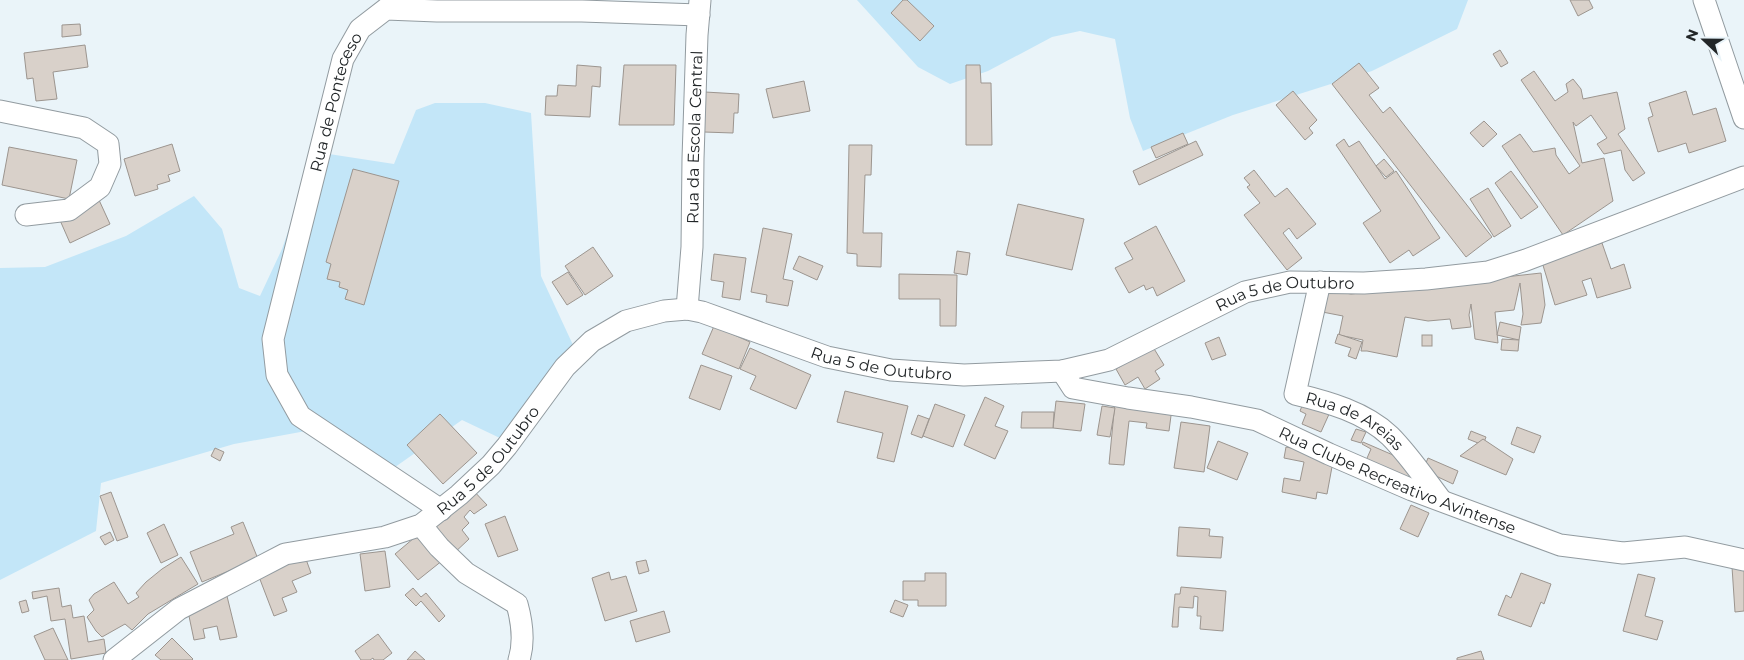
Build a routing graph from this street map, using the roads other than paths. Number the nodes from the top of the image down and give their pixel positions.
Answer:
1 (1704, 0) edge
2 (700, 8) edge
3 (0, 112) edge
4 (1744, 118) edge
5 (1744, 177) edge
6 (26, 215) dead end
7 (690, 273) junction
8 (1320, 282) junction
9 (687, 309) junction
10 (664, 311) junction
11 (1062, 371) junction
12 (1441, 500) junction
13 (441, 510) junction
14 (421, 525) junction
15 (1744, 560) edge
16 (114, 660) edge
17 (519, 660) edge

1 - 4 street
2 - 7 street, Rua da Escola Central
2 - 13 street, Rua de Ponteceso
3 - 6 street
5 - 8 street, Rua 5 de Outubro
7 - 9 street, Rua da Escola Central
7 - 10 street, Rua da Escola Central
8 - 11 street, Rua 5 de Outubro
8 - 12 street, Rua de Areias
9 - 10 street, Rua 5 de Outubro
9 - 11 street, Rua 5 de Outubro
10 - 13 street, Rua 5 de Outubro
11 - 12 street, Rua Clube Recreativo Avintense
12 - 15 street, Rua Clube Recreativo Avintense
13 - 14 street, Rua 5 de Outubro
14 - 16 street, Rua 5 de Outubro
14 - 17 street

